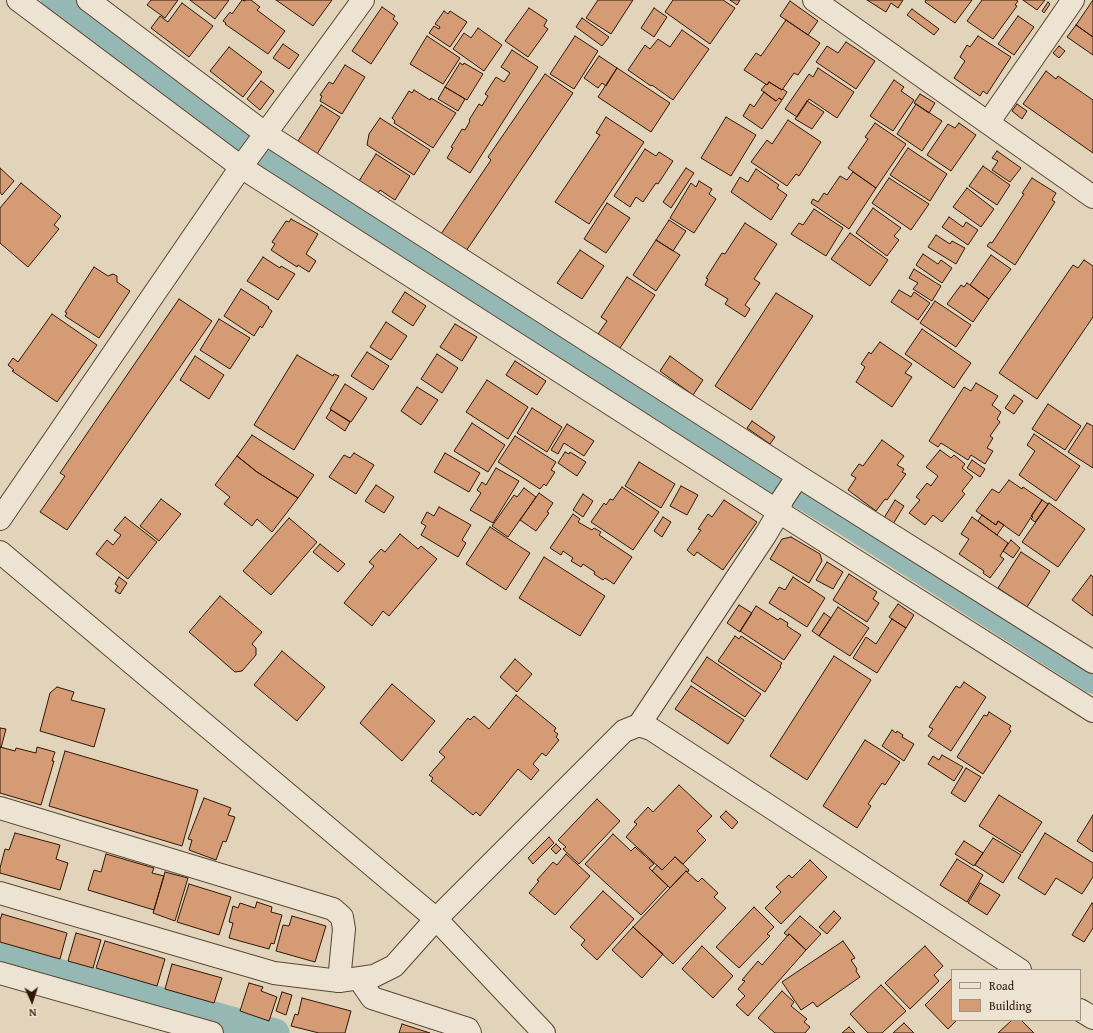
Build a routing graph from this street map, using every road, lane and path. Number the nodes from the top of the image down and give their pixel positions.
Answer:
1 (18, 0) edge
2 (88, 0) edge
3 (363, 0) edge
4 (814, 0) edge
5 (1073, 0) edge
6 (988, 123) junction
7 (265, 136) junction
8 (245, 162) junction
9 (1093, 197) edge
10 (796, 479) junction
11 (780, 506) junction
12 (0, 519) edge
13 (0, 552) edge
14 (1093, 662) edge
15 (1093, 710) edge
16 (639, 725) junction
17 (0, 808) edge
18 (0, 893) edge
19 (436, 919) junction
20 (1018, 969) edge
21 (0, 973) edge
22 (349, 980) junction
23 (1081, 1011) edge
24 (1093, 1018) edge
25 (212, 1033) edge
26 (470, 1033) edge
27 (544, 1033) edge

1 - 8 street
2 - 7 street
3 - 7 street
4 - 6 street
5 - 6 street
6 - 9 street
7 - 8 street
7 - 10 street
8 - 11 street
8 - 12 street
10 - 11 street
10 - 14 street
11 - 15 street
11 - 16 street
13 - 19 street
16 - 19 street
16 - 20 street
17 - 22 street
18 - 22 street
19 - 22 street
19 - 27 street
21 - 25 street
22 - 26 street
23 - 24 street

